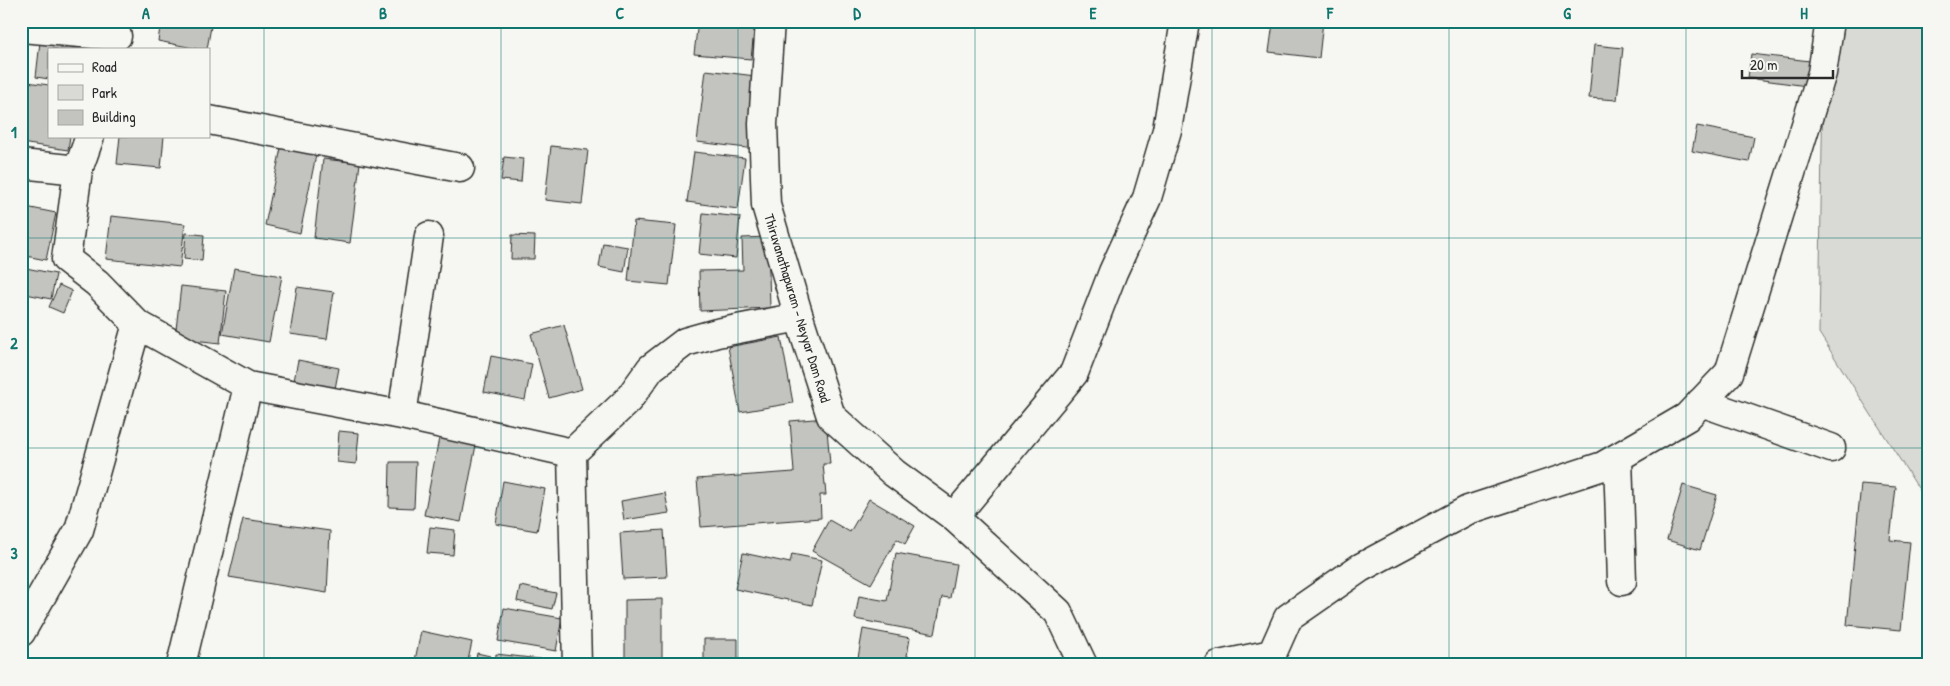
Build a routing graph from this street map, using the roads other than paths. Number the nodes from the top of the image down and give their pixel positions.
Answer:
1 (770, 21) edge
2 (1185, 21) edge
3 (1830, 21) edge
4 (21, 28) edge
5 (117, 35) edge
6 (210, 120) edge
7 (89, 138) edge
8 (21, 164) edge
9 (460, 168) dead end
10 (78, 170) junction
11 (429, 236) dead end
12 (799, 317) junction
13 (137, 324) junction
14 (248, 386) junction
15 (1701, 402) junction
16 (402, 415) junction
17 (1830, 448) dead end
18 (572, 453) junction
19 (1618, 458) junction
20 (954, 517) junction
21 (1622, 582) dead end
22 (21, 632) edge
23 (1272, 660) edge
24 (181, 665) edge
25 (577, 665) edge
26 (1082, 665) edge
27 (1219, 665) edge

1 - 12 street, Thiruvanathapuram - Neyyar Dam Road
2 - 20 street
3 - 15 street
4 - 5 street
6 - 9 street
7 - 10 street
8 - 10 street
10 - 13 street
11 - 16 street
12 - 18 street
12 - 20 street, Thiruvanathapuram - Neyyar Dam Road
13 - 14 street
13 - 22 street
14 - 16 street
14 - 24 street
15 - 17 street
15 - 19 street
16 - 18 street
18 - 25 street
19 - 21 street
19 - 23 street
20 - 26 street, Thiruvanathapuram - Neyyar Dam Road
23 - 27 street

